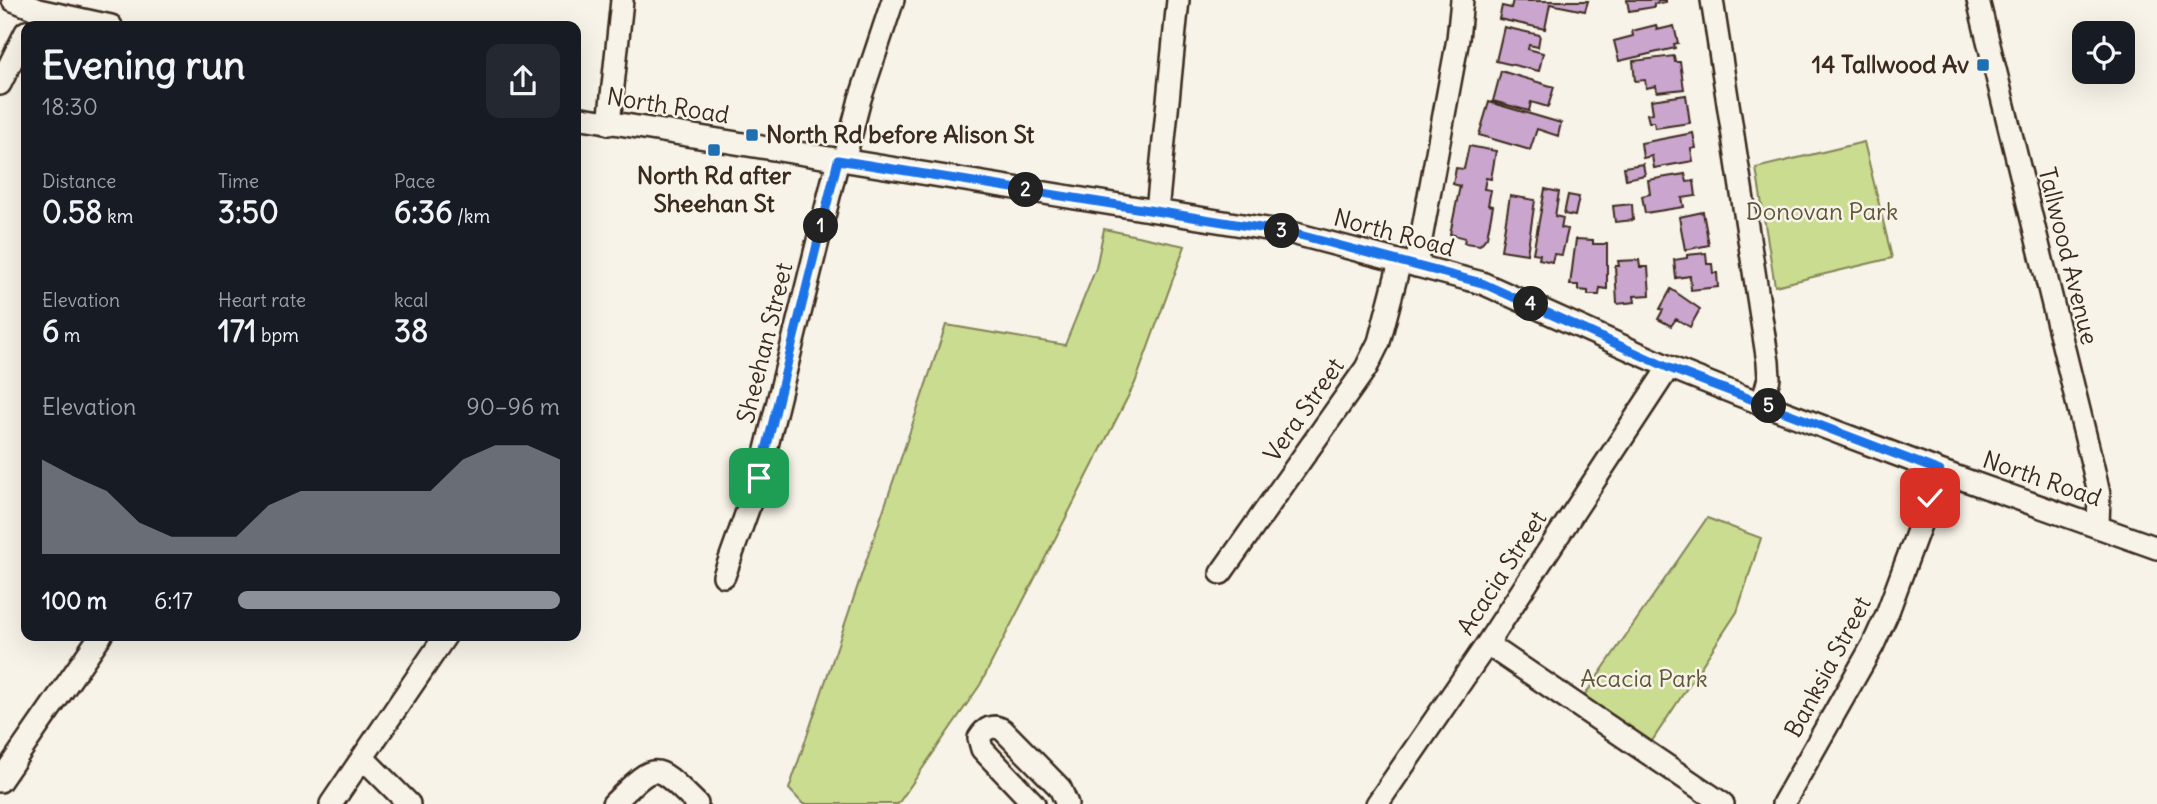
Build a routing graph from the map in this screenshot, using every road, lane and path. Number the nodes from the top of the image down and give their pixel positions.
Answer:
1 (13, 0) edge
2 (622, 0) edge
3 (893, 0) edge
4 (1178, 0) edge
5 (1462, 0) edge
6 (1712, 0) edge
7 (1978, 0) edge
8 (33, 18) edge
9 (62, 21) edge
10 (21, 42) edge
11 (0, 84) edge
12 (581, 118) edge
13 (609, 124) junction
14 (841, 160) junction
15 (1157, 211) junction
16 (1408, 264) junction
17 (1669, 368) junction
18 (1762, 404) junction
19 (1940, 471) junction
20 (2098, 526) junction
21 (2157, 548) edge
22 (1221, 573) dead end
23 (724, 576) dead end
24 (97, 641) edge
25 (442, 641) edge
26 (1487, 644) junction
27 (363, 758) junction
28 (0, 781) edge
29 (331, 804) edge
30 (409, 804) edge
31 (613, 804) edge
32 (697, 804) edge
33 (1034, 804) edge
34 (1067, 804) edge
35 (1377, 804) edge
36 (1723, 804) edge
37 (1783, 804) edge

1 - 8 street
2 - 13 street
3 - 14 street, Sheehan Street
4 - 15 street
5 - 16 street, Vera Street
6 - 18 street
7 - 20 street, Tallwood Avenue
8 - 9 street
10 - 11 street
12 - 13 street, North Road
13 - 14 street, North Road
14 - 15 street, North Road
14 - 23 street, Sheehan Street
15 - 16 street, North Road
16 - 17 street, North Road
16 - 22 street, Vera Street
17 - 18 street, North Road
17 - 26 street, Acacia Street
18 - 19 street, North Road
19 - 20 street, North Road
19 - 37 street, Banksia Street
20 - 21 street, North Road
24 - 28 street
25 - 27 street
26 - 35 street, Acacia Street
26 - 36 street
27 - 29 street
27 - 30 street
31 - 32 street
33 - 34 street

